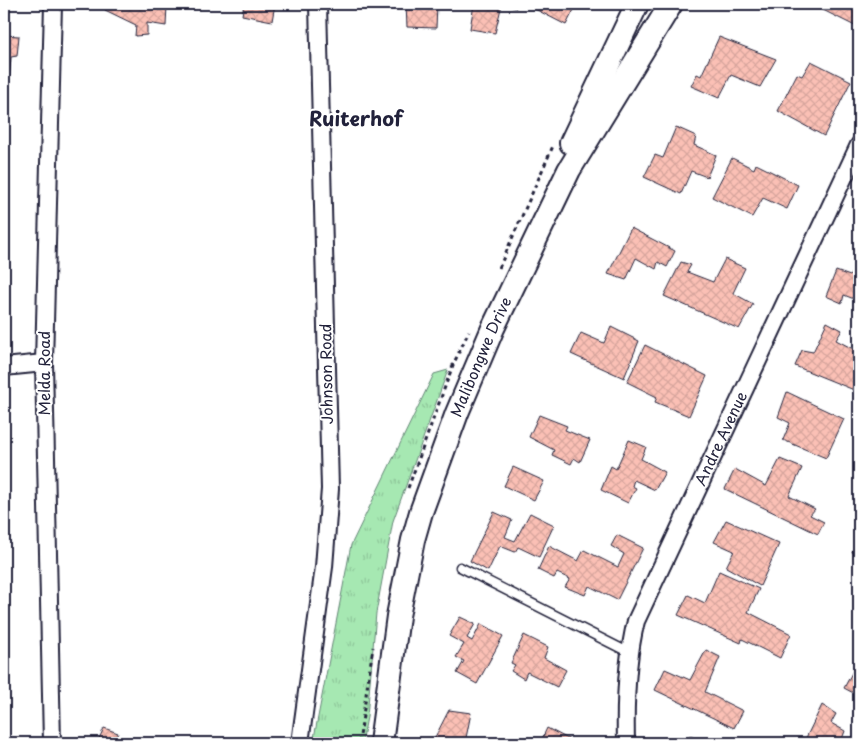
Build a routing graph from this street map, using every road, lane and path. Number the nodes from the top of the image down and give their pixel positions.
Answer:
1 (53, 4) edge
2 (318, 4) edge
3 (637, 4) edge
4 (671, 4) edge
5 (859, 145) edge
6 (44, 363) junction
7 (4, 367) edge
8 (460, 567) dead end
9 (630, 653) junction
10 (52, 743) edge
11 (300, 743) edge
12 (373, 743) edge
13 (381, 743) edge
14 (626, 743) edge

1 - 6 street, Melda Road
2 - 11 street, Johnson Road
3 - 12 main road, Malibongwe Drive
4 - 13 main road, Malibongwe Drive
5 - 9 street, Andre Avenue
6 - 7 street
6 - 10 street, Melda Road
8 - 9 lane
9 - 14 street, Andre Avenue

